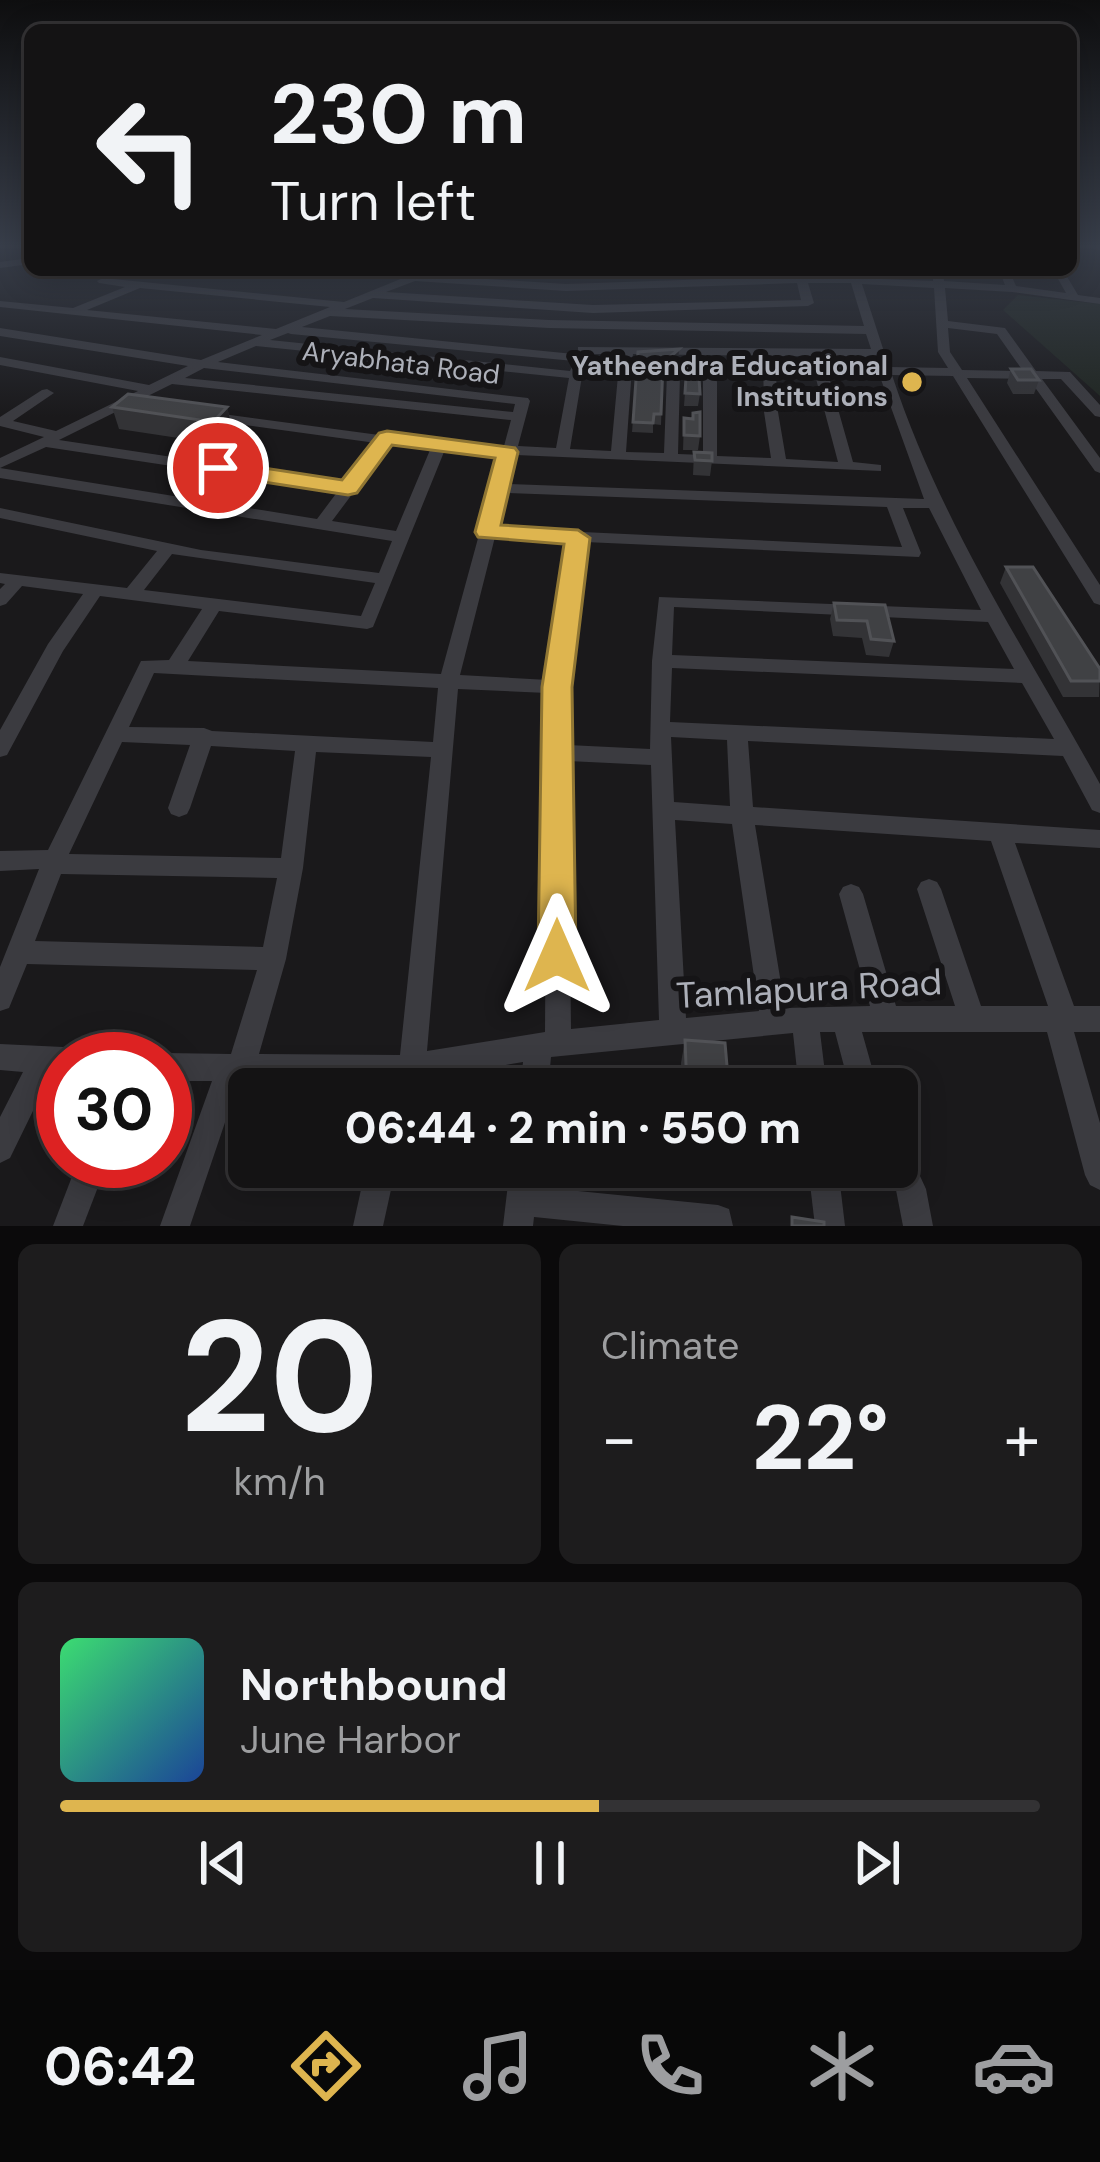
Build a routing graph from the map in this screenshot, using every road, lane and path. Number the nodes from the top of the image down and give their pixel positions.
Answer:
1 (96, 302) edge
2 (351, 302) edge
3 (414, 302) edge
4 (801, 302) edge
5 (862, 302) edge
6 (941, 302) edge
7 (0, 304) edge
8 (73, 311) junction
9 (328, 312) junction
10 (582, 324) junction
11 (941, 324) junction
12 (870, 330) junction
13 (0, 332) edge
14 (281, 332) junction
15 (254, 343) junction
16 (627, 350) junction
17 (769, 352) junction
18 (815, 353) junction
19 (581, 354) junction
20 (703, 359) junction
21 (0, 361) edge
22 (878, 362) junction
23 (202, 364) junction
24 (958, 373) junction
25 (1034, 374) junction
26 (576, 375) junction
27 (171, 380) junction
28 (150, 389) junction
29 (47, 393) dead end
30 (120, 405) junction
31 (142, 408) edge
32 (521, 409) junction
33 (187, 413) edge
34 (1100, 413) edge
35 (1, 422) edge
36 (387, 438) junction
37 (49, 439) junction
38 (439, 447) junction
39 (507, 452) junction
40 (562, 453) junction
41 (618, 455) junction
42 (671, 457) junction
43 (710, 460) junction
44 (779, 464) junction
45 (846, 465) junction
46 (876, 468) dead end
47 (1100, 468) edge
48 (0, 469) edge
49 (348, 488) junction
50 (498, 488) junction
51 (894, 504) junction
52 (935, 504) junction
53 (0, 513) edge
54 (320, 526) junction
55 (487, 532) junction
56 (401, 537) junction
57 (578, 538) junction
58 (167, 549) junction
59 (9, 579) edge
60 (385, 579) junction
61 (95, 590) junction
62 (132, 593) junction
63 (1100, 599) edge
64 (0, 600) edge
65 (215, 603) junction
66 (993, 616) junction
67 (661, 661) junction
68 (175, 666) junction
69 (1024, 676) junction
70 (449, 680) junction
71 (557, 687) junction
72 (659, 728) junction
73 (737, 731) junction
74 (114, 734) junction
75 (204, 736) junction
76 (306, 743) junction
77 (1, 744) edge
78 (1068, 748) junction
79 (442, 750) junction
80 (557, 752) junction
81 (661, 758) junction
82 (1100, 804) edge
83 (179, 808) dead end
84 (663, 810) junction
85 (742, 814) junction
86 (1000, 833) junction
87 (1100, 839) edge
88 (0, 861) edge
89 (54, 862) junction
90 (291, 868) junction
91 (928, 889) dead end
92 (851, 894) dead end
93 (20, 952) junction
94 (273, 959) junction
95 (0, 998) edge
96 (886, 1016) junction
97 (971, 1016) junction
98 (1061, 1017) junction
99 (805, 1018) junction
100 (845, 1018) junction
101 (1100, 1018) edge
102 (774, 1021) junction
103 (673, 1031) junction
104 (548, 1046) junction
105 (0, 1057) edge
106 (36, 1059) edge
107 (235, 1068) edge
108 (405, 1068) edge
109 (439, 1068) edge
110 (541, 1068) edge
111 (811, 1068) edge
112 (858, 1068) edge
113 (192, 1069) edge
114 (228, 1071) edge
115 (228, 1087) edge
116 (36, 1088) edge
117 (0, 1148) edge
118 (1098, 1157) edge
119 (83, 1188) edge
120 (376, 1188) edge
121 (825, 1188) edge
122 (911, 1188) edge
123 (520, 1214) edge
124 (68, 1226) edge
125 (175, 1226) edge
126 (368, 1226) edge
127 (718, 1226) edge
128 (830, 1226) edge
129 (918, 1226) edge

1 - 8 street
2 - 9 street
3 - 4 street
5 - 12 street
6 - 11 street
7 - 8 street
8 - 14 street
9 - 10 street
9 - 14 street
10 - 12 street
10 - 19 street
11 - 24 street
11 - 25 street
12 - 22 street
13 - 23 street, Aryabhata Road
14 - 15 street
14 - 19 street
15 - 23 street
15 - 26 street
16 - 19 street
16 - 20 street
16 - 41 street
17 - 18 street
17 - 20 street
17 - 44 street
18 - 22 street
18 - 45 street
19 - 26 street
20 - 42 street
20 - 43 street
21 - 28 street
22 - 24 street
22 - 52 street
23 - 27 street
23 - 32 street, Aryabhata Road
24 - 25 street
24 - 63 street
25 - 34 street
25 - 47 street
26 - 40 street
27 - 28 street
27 - 32 street
28 - 30 street
29 - 35 street
30 - 31 street
30 - 37 street
32 - 39 street
33 - 36 street
35 - 37 street
36 - 38 street
36 - 49 street
37 - 48 street
37 - 49 street
38 - 39 street
38 - 56 street
39 - 40 street
39 - 50 street
40 - 41 street
41 - 42 street
42 - 43 street
43 - 44 street
44 - 45 street
45 - 46 street
48 - 54 street
49 - 54 street
50 - 51 street
50 - 55 street
51 - 52 street
51 - 57 street
52 - 66 street
53 - 58 street
54 - 56 street
55 - 57 street
55 - 70 street
56 - 60 street
57 - 71 street
58 - 60 street
58 - 62 street
59 - 61 street
59 - 64 street
60 - 65 street
61 - 62 street
61 - 77 street
62 - 65 street
65 - 68 street
66 - 67 street
66 - 69 street
67 - 69 street
67 - 72 street
68 - 70 street
68 - 74 street
69 - 78 street
70 - 71 street
70 - 79 street
71 - 80 street
72 - 73 street
72 - 81 street
73 - 78 street
73 - 85 street
74 - 75 street
74 - 89 street
75 - 76 street
75 - 83 street
76 - 79 street
76 - 90 street
78 - 82 street
79 - 108 street
80 - 81 street
80 - 104 street
81 - 84 street
84 - 85 street
84 - 103 street
85 - 86 street
85 - 102 street
86 - 87 street
86 - 98 street
88 - 89 street
89 - 90 street
89 - 93 street
90 - 94 street
91 - 97 street
92 - 96 street
93 - 94 street
93 - 95 street
94 - 107 street
96 - 97 street, Tamlapura Road
96 - 100 street, Tamlapura Road
97 - 98 street, Tamlapura Road
98 - 101 street, Tamlapura Road
98 - 118 street
99 - 100 street, Tamlapura Road
99 - 102 street, Tamlapura Road
99 - 111 street
100 - 112 street
102 - 103 street, Tamlapura Road
103 - 104 street, Tamlapura Road
104 - 109 street, Tamlapura Road
104 - 110 street
105 - 106 street
113 - 114 street, Tamlapura Road
115 - 125 street
116 - 117 street
119 - 124 street
120 - 126 street
121 - 128 street
122 - 129 street
123 - 127 street

